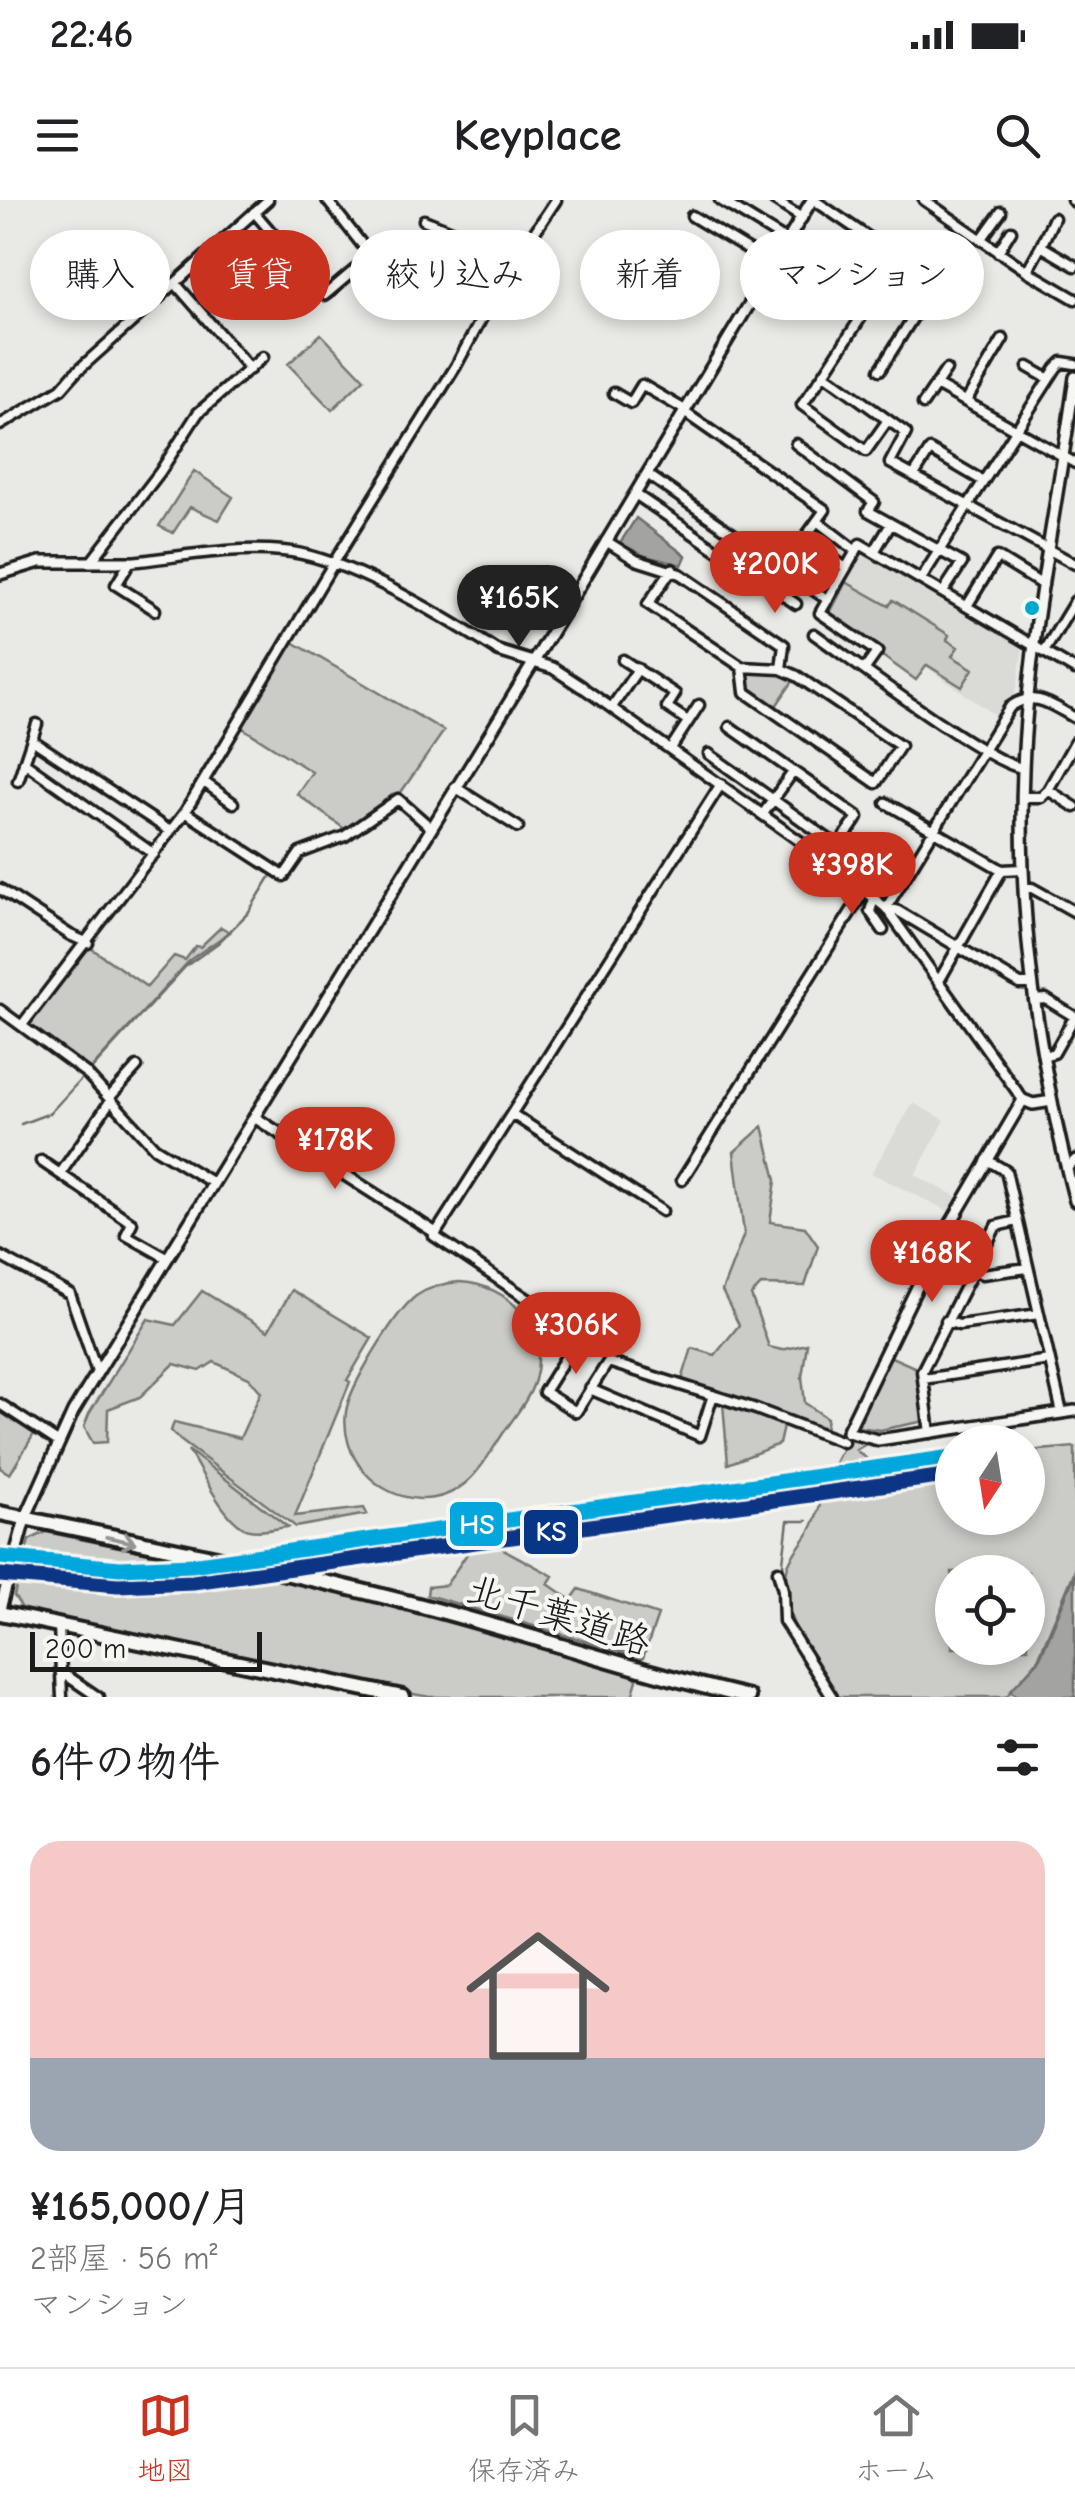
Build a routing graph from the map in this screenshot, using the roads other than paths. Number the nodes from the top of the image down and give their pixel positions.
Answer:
1 (268, 200) edge
2 (326, 200) edge
3 (556, 200) edge
4 (720, 200) edge
5 (774, 200) edge
6 (813, 200) edge
7 (924, 200) edge
8 (945, 200) edge
9 (938, 210) junction
10 (254, 212) junction
11 (1002, 212) dead end
12 (692, 216) dead end
13 (802, 218) junction
14 (1054, 218) dead end
15 (424, 220) dead end
16 (449, 230) edge
17 (537, 230) edge
18 (769, 230) edge
19 (794, 230) edge
20 (857, 230) edge
21 (966, 230) edge
22 (1010, 231) dead end
23 (984, 235) edge
24 (984, 243) edge
25 (740, 245) edge
26 (1041, 246) junction
27 (998, 252) junction
28 (1075, 266) edge
29 (1026, 271) junction
30 (174, 283) junction
31 (1075, 299) edge
32 (740, 319) edge
33 (481, 320) edge
34 (860, 320) edge
35 (911, 320) edge
36 (1004, 339) dead end
37 (263, 358) dead end
38 (1075, 364) edge
39 (1028, 367) dead end
40 (250, 370) junction
41 (880, 370) dead end
42 (946, 370) dead end
43 (824, 374) junction
44 (1075, 377) edge
45 (1049, 379) junction
46 (936, 384) junction
47 (614, 394) dead end
48 (966, 402) junction
49 (923, 404) dead end
50 (684, 411) junction
51 (888, 420) junction
52 (0, 425) edge
53 (1016, 431) junction
54 (796, 444) dead end
55 (1063, 456) junction
56 (1075, 463) edge
57 (647, 474) junction
58 (914, 475) junction
59 (984, 481) junction
60 (635, 494) junction
61 (968, 505) junction
62 (816, 521) junction
63 (891, 524) junction
64 (606, 541) junction
65 (1048, 549) junction
66 (856, 551) junction
67 (874, 552) junction
68 (938, 552) junction
69 (92, 562) junction
70 (130, 562) junction
71 (334, 564) junction
72 (1075, 564) edge
73 (846, 568) junction
74 (672, 569) junction
75 (0, 574) edge
76 (921, 579) junction
77 (1043, 585) junction
78 (943, 592) junction
79 (828, 600) junction
80 (1075, 601) edge
81 (796, 604) dead end
82 (967, 606) junction
83 (154, 610) dead end
84 (814, 634) dead end
85 (1034, 645) junction
86 (1047, 647) dead end
87 (498, 651) joint
88 (535, 660) junction
89 (623, 660) dead end
90 (742, 667) junction
91 (638, 669) junction
92 (781, 669) junction
93 (864, 669) junction
94 (1075, 670) edge
95 (582, 687) joint
96 (1028, 698) junction
97 (698, 706) dead end
98 (612, 707) junction
99 (1075, 718) edge
100 (688, 721) junction
101 (37, 724) dead end
102 (730, 727) dead end
103 (32, 740) junction
104 (1075, 742) edge
105 (671, 748) junction
106 (984, 750) junction
107 (709, 754) dead end
108 (24, 762) junction
109 (1023, 768) junction
110 (794, 772) junction
111 (18, 781) dead end
112 (204, 782) junction
113 (721, 784) junction
114 (455, 787) junction
115 (1048, 790) junction
116 (1022, 796) junction
117 (774, 800) junction
118 (233, 803) dead end
119 (886, 804) dead end
120 (1075, 806) edge
121 (185, 812) junction
122 (763, 814) junction
123 (430, 827) junction
124 (518, 827) dead end
125 (170, 830) junction
126 (935, 830) junction
127 (838, 846) junction
128 (154, 854) junction
129 (828, 861) junction
130 (1002, 870) junction
131 (1023, 870) junction
132 (1024, 888) junction
133 (0, 889) edge
134 (864, 890) junction
135 (874, 899) junction
136 (886, 908) junction
137 (1075, 912) edge
138 (883, 930) dead end
139 (88, 943) junction
140 (958, 947) junction
141 (939, 981) junction
142 (1032, 984) junction
143 (1034, 1000) junction
144 (0, 1010) edge
145 (1075, 1016) edge
146 (22, 1025) junction
147 (1043, 1056) junction
148 (138, 1068) dead end
149 (110, 1099) junction
150 (1023, 1100) junction
151 (1052, 1102) junction
152 (512, 1114) junction
153 (254, 1117) junction
154 (987, 1160) junction
155 (41, 1162) dead end
156 (1072, 1166) edge
157 (60, 1174) junction
158 (682, 1180) dead end
159 (213, 1183) junction
160 (1075, 1201) edge
161 (662, 1212) dead end
162 (1017, 1221) junction
163 (436, 1233) junction
164 (0, 1256) edge
165 (166, 1258) junction
166 (972, 1268) junction
167 (1028, 1268) junction
168 (1039, 1314) junction
169 (946, 1321) junction
170 (1049, 1360) junction
171 (97, 1372) junction
172 (923, 1378) junction
173 (590, 1389) junction
174 (713, 1395) junction
175 (0, 1404) edge
176 (1075, 1411) edge
177 (1062, 1413) junction
178 (930, 1433) junction
179 (844, 1440) junction
180 (58, 1442) junction
181 (0, 1513) edge
182 (26, 1519) junction
183 (778, 1571) dead end
184 (0, 1611) edge
185 (58, 1625) junction
186 (60, 1671) junction
187 (356, 1692) edge
188 (396, 1696) edge
189 (62, 1697) edge
190 (98, 1697) edge
191 (748, 1697) edge
192 (832, 1697) edge

1 - 10 street
2 - 10 street
3 - 17 street
4 - 18 street
5 - 13 street
6 - 13 street
6 - 20 street
7 - 9 street
8 - 9 street
9 - 21 street
10 - 30 street
11 - 23 street
12 - 25 street
13 - 19 street
14 - 26 street
15 - 16 street
22 - 27 street
24 - 27 street
26 - 28 street
26 - 29 street
27 - 29 street
29 - 31 street
30 - 40 street
30 - 52 street
32 - 50 street
33 - 71 street
34 - 43 street
35 - 41 street
36 - 48 street
37 - 40 street
38 - 45 street
39 - 45 street
40 - 69 street
42 - 46 street
43 - 51 street
43 - 51 street
44 - 55 street
45 - 53 street
46 - 48 street
46 - 49 street
47 - 50 street
48 - 53 street
50 - 57 street
50 - 62 street
51 - 58 street
53 - 55 street
53 - 59 street
54 - 63 street
55 - 56 street
55 - 65 street
57 - 60 street
57 - 79 street
58 - 59 street
58 - 61 street
59 - 61 street
60 - 64 street
60 - 81 street
61 - 65 street
61 - 68 street
62 - 66 street
62 - 73 street
63 - 67 street
63 - 68 street
64 - 74 street
64 - 88 street
65 - 72 street
65 - 77 street
66 - 67 street
66 - 73 street
67 - 76 street
68 - 76 street
68 - 78 street
69 - 70 street
69 - 75 street
70 - 71 street
70 - 83 street
71 - 87 street
71 - 112 street
73 - 79 street
74 - 90 street
74 - 92 street
76 - 78 street
77 - 82 street
77 - 85 street
78 - 82 street
79 - 93 street
80 - 86 street
82 - 85 street
84 - 93 street
85 - 94 street
85 - 96 street
87 - 88 street
88 - 95 street
88 - 114 street
89 - 91 street
90 - 92 street
90 - 92 street
91 - 98 street
91 - 100 street
93 - 106 street
95 - 98 street
96 - 99 street
96 - 106 street
96 - 109 street
97 - 100 street
98 - 105 street
100 - 105 street
101 - 103 street
102 - 110 street
103 - 108 street
103 - 125 street
104 - 115 street
105 - 113 street
106 - 109 street
106 - 126 street
107 - 117 street
108 - 111 street
108 - 128 street
109 - 116 street
110 - 117 street
110 - 127 street
112 - 118 street
112 - 121 street
113 - 122 street
113 - 152 street
114 - 123 street
114 - 124 street
115 - 116 street
115 - 120 street
116 - 131 street
117 - 122 street
117 - 127 street
119 - 126 street
121 - 123 street
121 - 125 street
122 - 129 street
123 - 153 street
125 - 128 street
126 - 130 street
126 - 136 street
127 - 129 street
128 - 139 street
129 - 134 street
130 - 131 street
130 - 140 street
131 - 132 street
132 - 137 street
132 - 142 street
133 - 139 street
134 - 135 street
134 - 158 street
135 - 136 street
135 - 138 street
136 - 140 street
136 - 141 street
139 - 146 street
140 - 141 street
140 - 142 street
141 - 150 street
142 - 143 street
143 - 145 street
143 - 147 street
144 - 146 street
145 - 147 street
146 - 149 street
147 - 151 street
148 - 149 street
149 - 157 street
149 - 159 street
150 - 151 street
150 - 154 street
151 - 156 street
152 - 161 street
152 - 163 street
153 - 159 street
153 - 163 street
154 - 162 street
154 - 179 street
155 - 157 street
156 - 160 street
157 - 165 street
159 - 165 street
162 - 166 street
162 - 167 street
163 - 173 street
164 - 171 street
165 - 171 street
166 - 167 street
166 - 169 street
167 - 168 street
168 - 169 street
168 - 170 street
169 - 172 street
170 - 172 street
170 - 177 street
171 - 180 street
172 - 178 street
173 - 174 street
173 - 174 street
174 - 179 street
175 - 180 street
176 - 177 street
177 - 178 street
178 - 179 street
180 - 182 street
181 - 182 highway, 北千葉道路
182 - 184 street
182 -> 191 highway, 北千葉道路
183 - 192 street
184 - 185 highway
185 - 186 street
185 - 187 highway
186 - 189 street
186 - 190 street
187 - 188 highway

